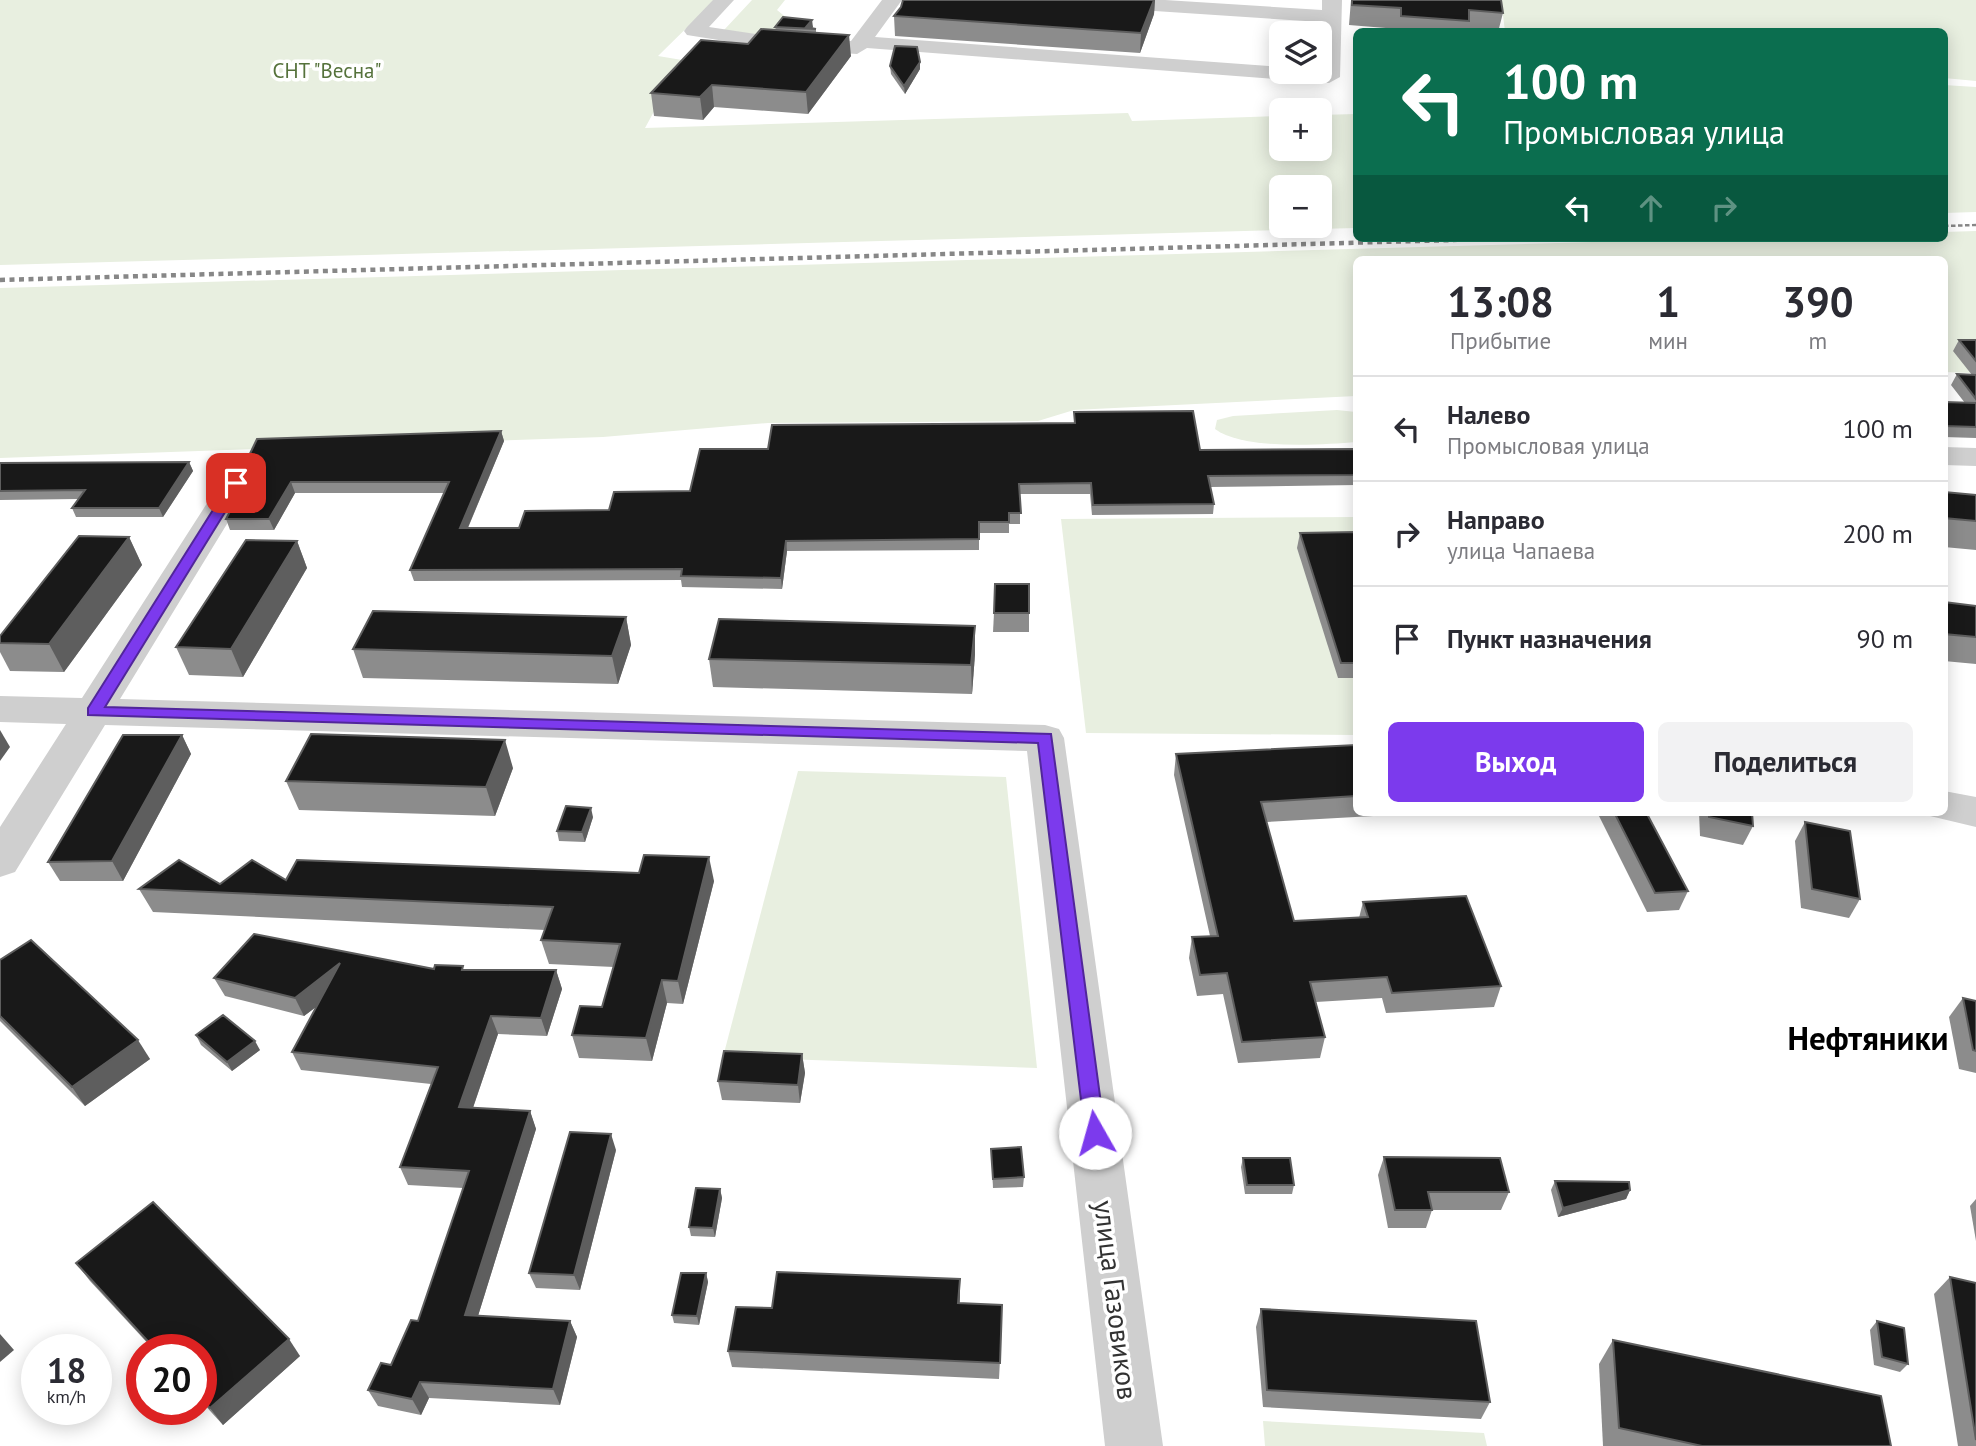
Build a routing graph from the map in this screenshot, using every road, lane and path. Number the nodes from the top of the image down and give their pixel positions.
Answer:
1 (724, 0) edge
2 (892, 0) edge
3 (1079, 0) edge
4 (1331, 9) edge
5 (862, 42) junction
6 (1948, 456) edge
7 (1976, 457) edge
8 (236, 483) dead end
9 (0, 709) edge
10 (94, 712) junction
11 (1948, 807) edge
12 (1976, 812) edge
13 (0, 861) edge
14 (1134, 1446) edge

1 - 5 street
2 - 5 street
3 - 4 street
4 - 5 street
6 - 7 street
8 - 10 street
9 - 10 street
10 - 13 street
10 - 14 street, улица Газовиков
11 - 12 street

